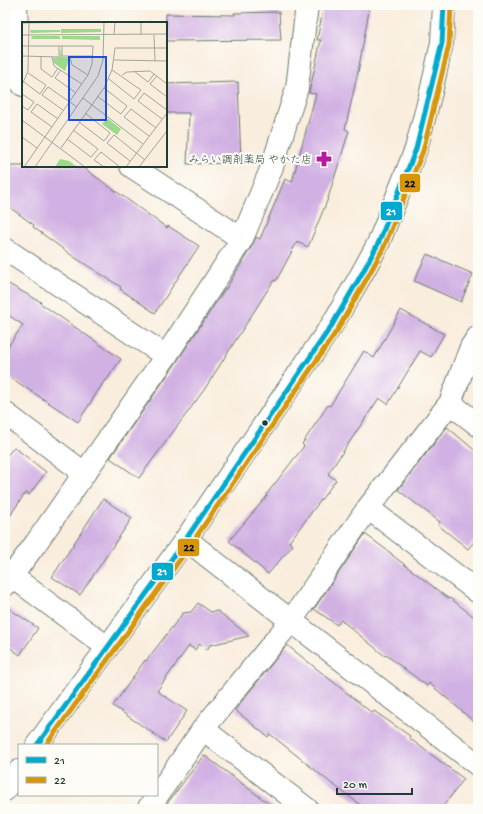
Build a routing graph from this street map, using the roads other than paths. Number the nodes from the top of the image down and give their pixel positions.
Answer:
1 (16, 5) edge
2 (307, 5) edge
3 (444, 5) edge
4 (22, 84) edge
5 (133, 167) edge
6 (242, 239) junction
7 (5, 249) edge
8 (478, 337) edge
9 (166, 356) junction
10 (450, 403) junction
11 (5, 413) edge
12 (478, 425) edge
13 (84, 473) junction
14 (368, 508) junction
15 (186, 539) junction
16 (7, 577) edge
17 (478, 592) edge
18 (291, 621) junction
19 (107, 647) junction
20 (203, 729) junction
21 (38, 744) edge
22 (478, 765) edge
23 (18, 771) edge
24 (5, 790) edge
25 (158, 794) edge
26 (157, 796) edge
27 (148, 809) edge
28 (307, 809) edge

1 - 4 street
2 - 6 street
3 - 15 street
5 - 6 street
6 - 9 street
7 - 9 street
8 - 10 street
9 - 13 street
10 - 12 street
10 - 14 street
11 - 13 street
13 - 16 street
14 - 17 street
14 - 18 street
15 - 18 street
15 - 19 street
16 - 19 street
18 - 20 street
18 - 22 street
19 - 21 street
20 - 25 street
20 - 28 street
23 - 24 street
26 - 27 street

